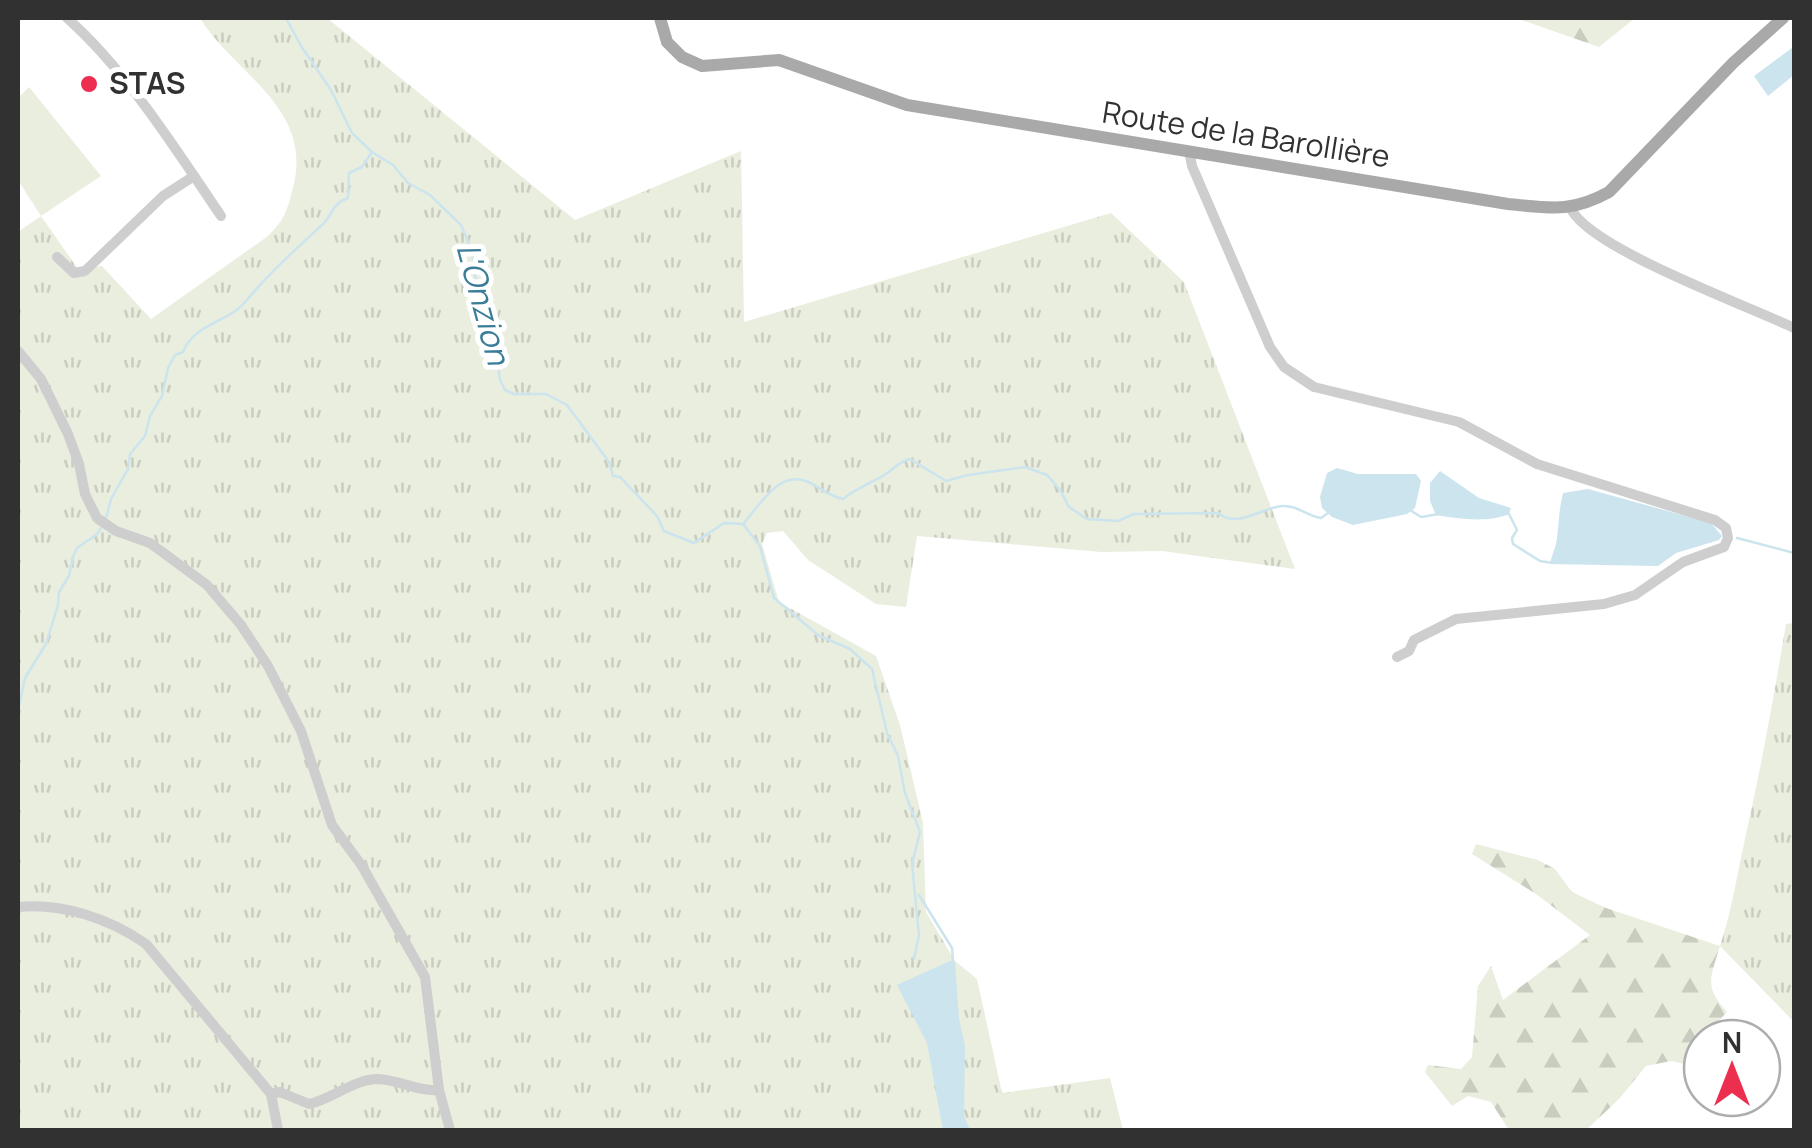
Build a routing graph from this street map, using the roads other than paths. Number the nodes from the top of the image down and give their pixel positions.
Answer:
1 (67, 18) edge
2 (660, 18) edge
3 (1783, 18) edge
4 (1189, 151) junction
5 (194, 176) junction
6 (1570, 207) junction
7 (221, 216) dead end
8 (57, 257) dead end
9 (1794, 328) edge
10 (18, 351) edge
11 (1397, 657) dead end
12 (18, 906) edge
13 (439, 1090) junction
14 (271, 1094) junction
15 (278, 1130) edge
16 (450, 1130) edge

1 - 5 street
2 - 4 main road, Route de la Barollière
3 - 6 main road, Route de la Barollière
4 - 6 main road, Route de la Barollière
4 - 11 street
5 - 7 street
5 - 8 street
6 - 9 street
10 - 13 street
12 - 14 street
13 - 14 street
13 - 16 street
14 - 15 street

